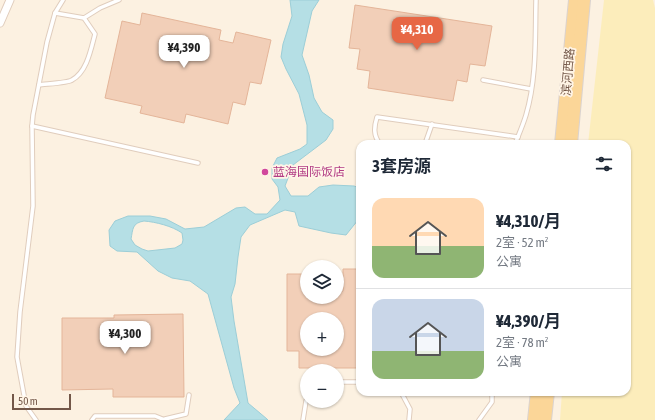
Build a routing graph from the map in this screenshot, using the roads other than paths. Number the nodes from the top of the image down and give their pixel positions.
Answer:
1 (10, 0) edge
2 (63, 0) edge
3 (119, 0) edge
4 (536, 0) edge
5 (575, 0) edge
6 (584, 0) edge
7 (55, 14) junction
8 (84, 18) junction
9 (0, 23) edge
10 (483, 80) dead end
11 (38, 85) junction
12 (531, 89) junction
13 (432, 124) junction
14 (32, 126) junction
15 (518, 137) junction
16 (377, 140) edge
17 (426, 140) edge
18 (517, 140) edge
19 (561, 140) edge
20 (571, 140) edge
21 (198, 163) dead end
22 (344, 382) edge
23 (356, 382) edge
24 (189, 395) dead end
25 (403, 396) edge
26 (492, 396) edge
27 (537, 396) edge
28 (548, 396) edge
29 (305, 408) edge
30 (36, 420) edge
31 (92, 420) edge
32 (165, 420) edge
33 (303, 420) edge
34 (409, 420) edge
35 (479, 420) edge
36 (534, 420) edge
37 (545, 420) edge

1 - 9 street
2 - 7 lane
3 - 8 lane
4 - 12 lane
5 - 19 main road, 滨河西路
6 - 20 main road, 滨河西路
7 - 8 lane
7 - 11 lane
8 - 11 lane
10 - 12 lane
11 - 14 lane
12 - 15 lane
13 - 15 lane
13 - 16 lane
13 - 17 lane
14 - 21 lane
14 - 30 lane
15 - 18 lane
22 - 23 lane
24 - 32 lane
25 - 34 lane
26 - 35 lane
27 - 36 main road
28 - 37 main road
29 - 33 lane
31 - 32 lane

